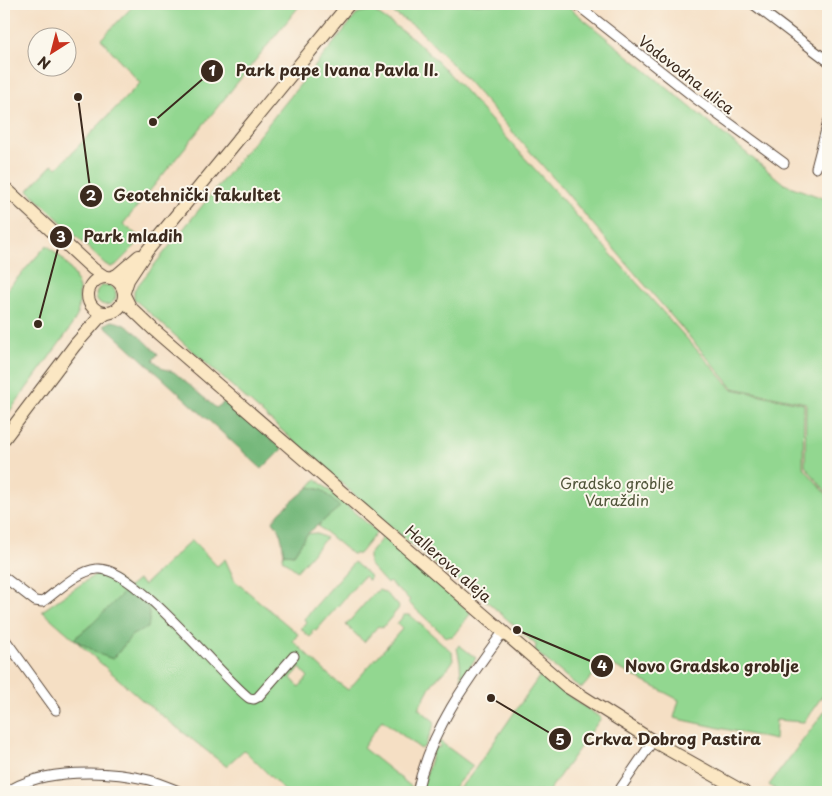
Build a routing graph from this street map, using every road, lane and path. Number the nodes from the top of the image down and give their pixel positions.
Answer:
1 (348, 4) edge
2 (576, 4) edge
3 (753, 4) edge
4 (828, 61) edge
5 (828, 122) edge
6 (784, 163) dead end
7 (816, 168) dead end
8 (4, 187) edge
9 (63, 242) junction
10 (148, 250) junction
11 (108, 277) junction
12 (90, 288) junction
13 (124, 293) junction
14 (90, 302) junction
15 (110, 312) junction
16 (153, 328) junction
17 (74, 345) junction
18 (4, 439) edge
19 (4, 577) edge
20 (503, 632) junction
21 (4, 638) edge
22 (294, 656) dead end
23 (56, 710) dead end
24 (653, 741) junction
25 (6, 792) edge
26 (181, 792) edge
27 (417, 792) edge
28 (618, 792) edge
29 (744, 792) edge

1 - 10 main road
2 - 6 street, Vodovodna ulica
3 - 4 street
5 - 7 street
8 - 9 main road
9 - 11 main road
9 - 12 main road
10 - 11 main road
10 - 13 main road
11 - 12 main road
11 - 13 main road
12 - 14 main road
13 - 15 main road
13 - 16 main road, Hallerova aleja
14 - 15 main road
14 - 17 main road
15 - 16 main road, Hallerova aleja
15 - 17 main road
16 - 20 main road, Hallerova aleja
17 - 18 main road
19 - 22 street
20 - 24 main road, Hallerova aleja
20 - 27 street
21 - 23 street
24 - 28 street
24 - 29 main road, Hallerova aleja
25 - 26 street

